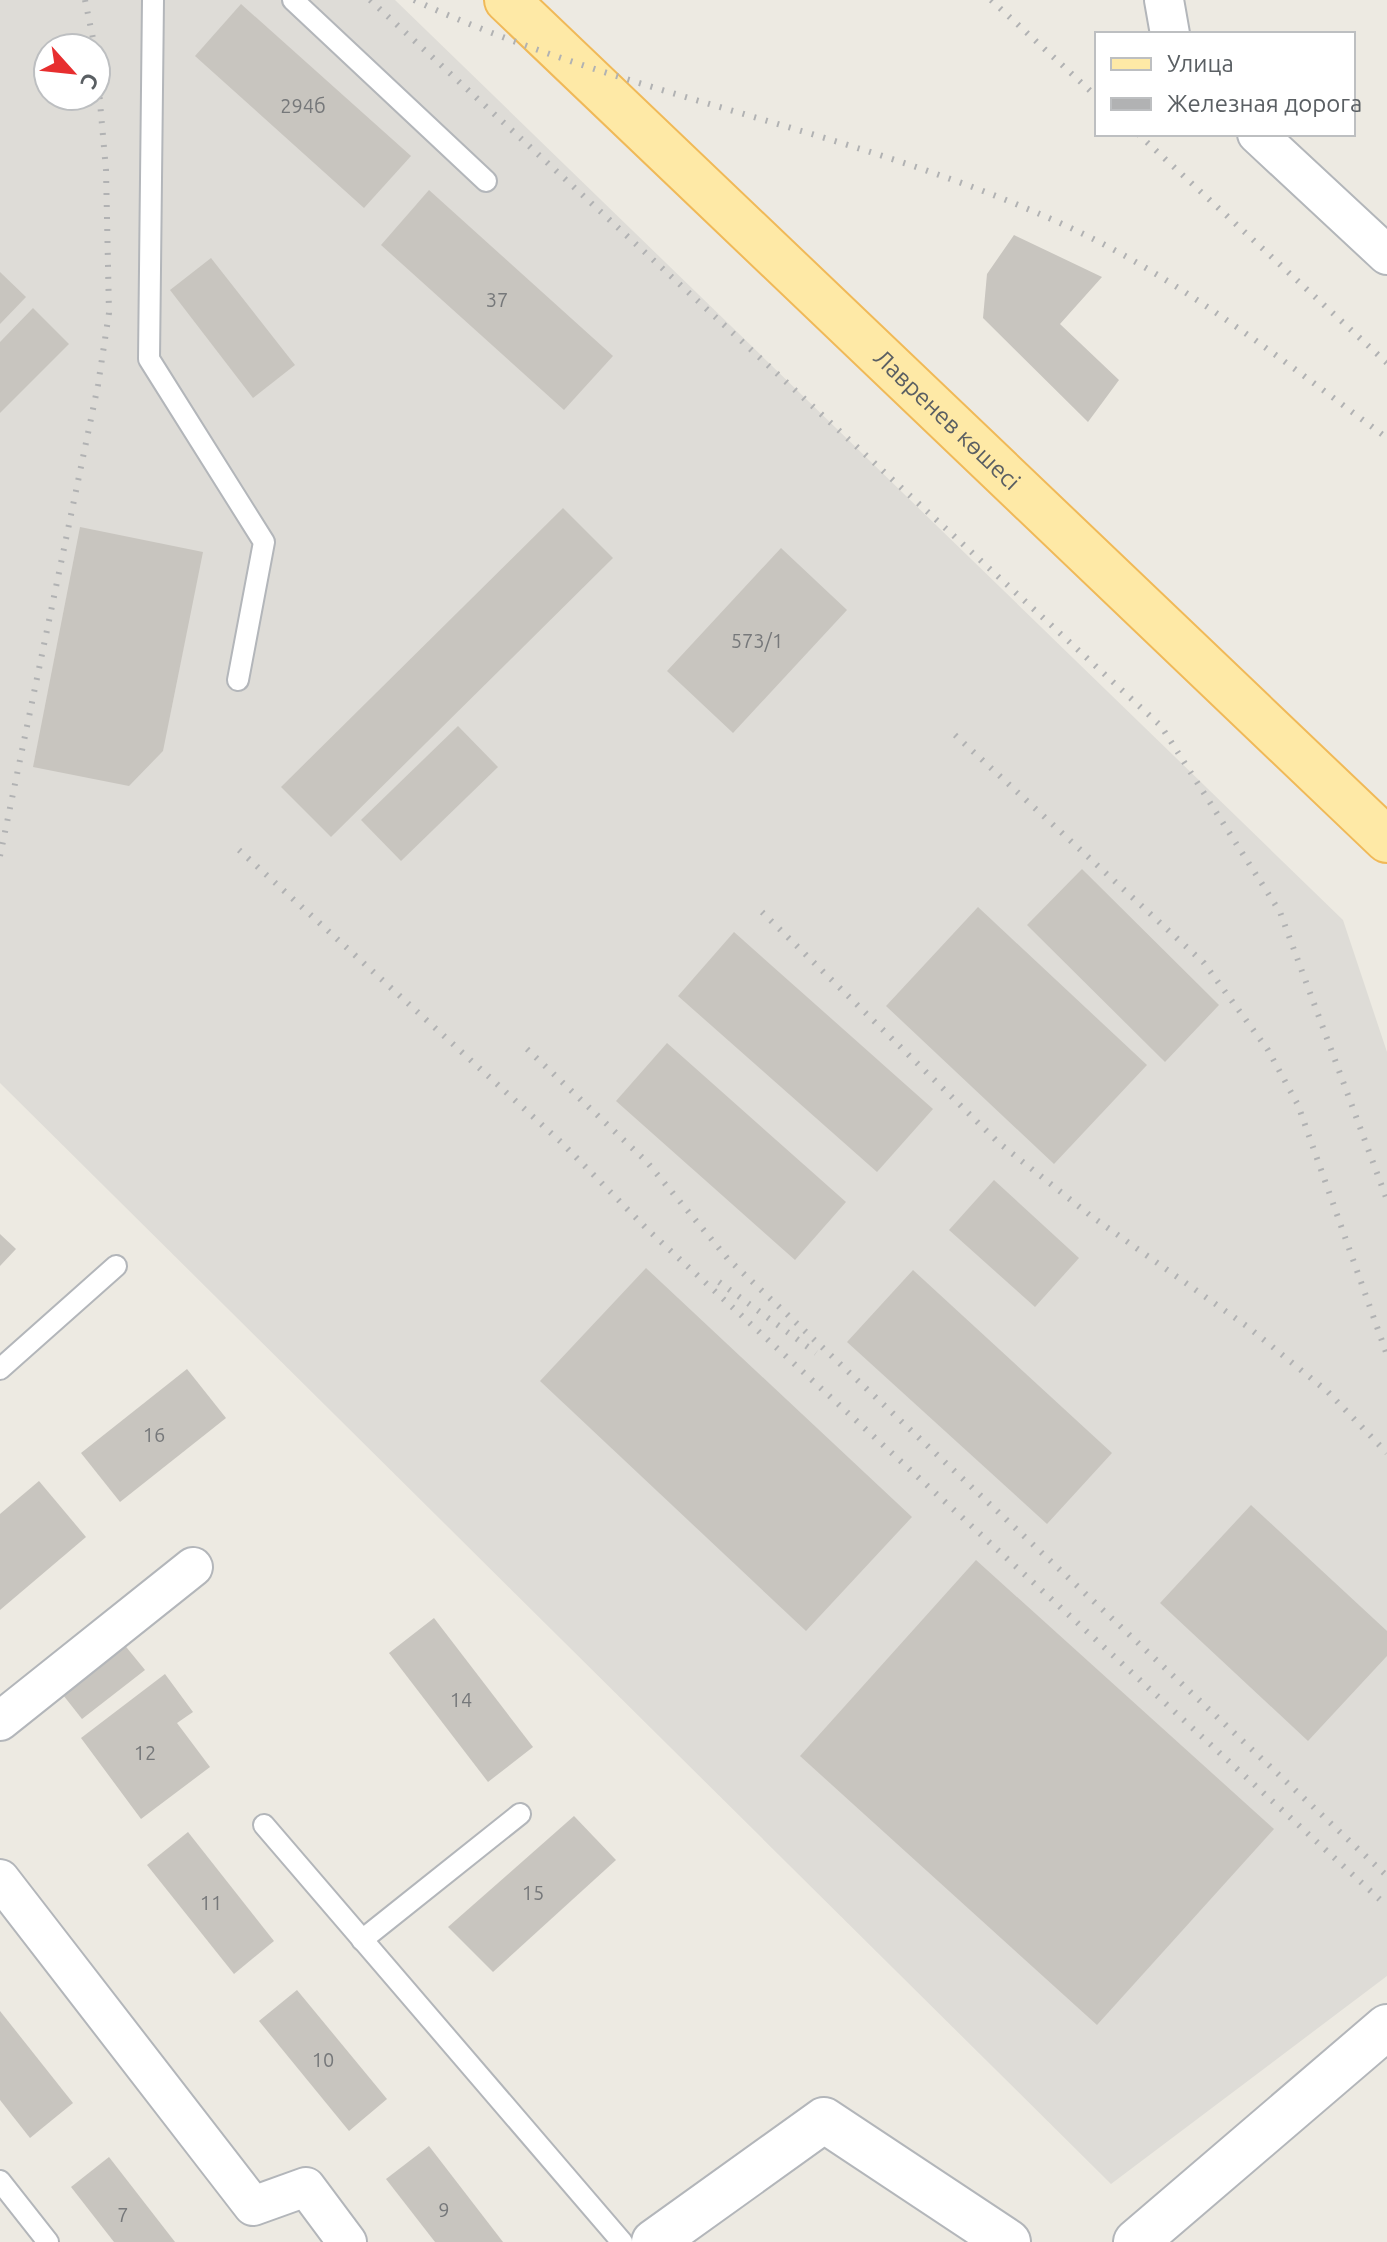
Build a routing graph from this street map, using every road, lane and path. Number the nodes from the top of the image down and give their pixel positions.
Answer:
1 (154, 0) edge
2 (293, 0) edge
3 (507, 0) edge
4 (1164, 0) edge
5 (1170, 32) edge
6 (1259, 136) edge
7 (486, 181) dead end
8 (1387, 255) edge
9 (238, 680) dead end
10 (1387, 840) edge
11 (116, 1266) dead end
12 (0, 1369) edge
13 (193, 1567) dead end
14 (0, 1721) edge
15 (520, 1814) dead end
16 (264, 1825) dead end
17 (0, 1879) edge
18 (362, 1940) junction
19 (1387, 2027) edge
20 (0, 2181) edge
21 (48, 2242) edge
22 (347, 2242) edge
23 (622, 2242) edge
24 (654, 2242) edge
25 (1008, 2242) edge
26 (1136, 2242) edge

1 - 9 lane
2 - 7 lane
3 - 10 main road, Лавренев көшесі
4 - 5 street
6 - 8 street
11 - 12 lane
13 - 14 street
15 - 18 lane
16 - 18 lane
17 - 22 street
18 - 23 lane
19 - 26 street
20 - 21 lane
24 - 25 street

